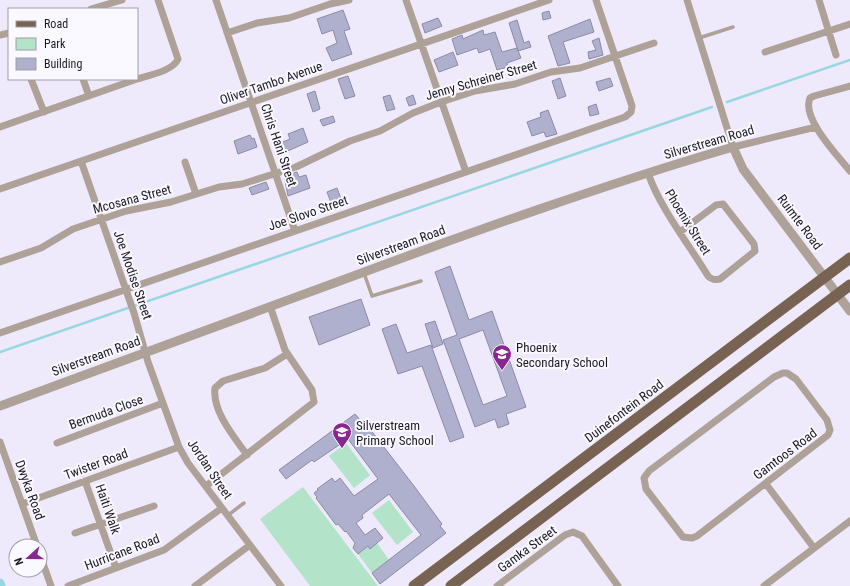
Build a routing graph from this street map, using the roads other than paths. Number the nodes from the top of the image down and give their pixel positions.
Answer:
1 (122, 0) edge
2 (158, 0) edge
3 (216, 0) edge
4 (349, 0) edge
5 (406, 0) edge
6 (550, 0) edge
7 (596, 0) edge
8 (687, 0) edge
9 (819, 0) edge
10 (110, 6) edge
11 (97, 8) edge
12 (850, 24) edge
13 (733, 27) dead end
14 (829, 31) junction
15 (227, 33) junction
16 (699, 38) junction
17 (654, 42) dead end
18 (422, 44) junction
19 (765, 52) dead end
20 (836, 55) dead end
21 (616, 56) junction
22 (138, 78) edge
23 (31, 80) edge
24 (83, 80) edge
25 (133, 80) edge
26 (850, 86) edge
27 (89, 96) junction
28 (252, 102) junction
29 (441, 102) junction
30 (44, 112) junction
31 (0, 127) edge
32 (816, 127) junction
33 (733, 147) junction
34 (81, 161) junction
35 (185, 162) dead end
36 (850, 171) edge
37 (466, 172) junction
38 (648, 173) junction
39 (276, 174) junction
40 (0, 189) edge
41 (196, 194) junction
42 (101, 219) junction
43 (295, 231) junction
44 (680, 232) junction
45 (850, 258) edge
46 (0, 262) edge
47 (363, 272) junction
48 (825, 277) junction
49 (420, 281) dead end
50 (850, 285) edge
51 (126, 289) junction
52 (838, 295) junction
53 (270, 306) junction
54 (850, 311) edge
55 (0, 333) edge
56 (146, 352) junction
57 (287, 354) junction
58 (163, 403) junction
59 (0, 406) edge
60 (0, 442) edge
61 (57, 443) dead end
62 (178, 447) junction
63 (247, 454) junction
64 (85, 481) junction
65 (766, 484) junction
66 (206, 486) junction
67 (244, 503) dead end
68 (22, 504) junction
69 (154, 506) dead end
70 (222, 508) junction
71 (227, 516) junction
72 (850, 521) edge
73 (100, 524) junction
74 (75, 533) dead end
75 (34, 538) edge
76 (250, 545) junction
77 (814, 548) junction
78 (116, 568) junction
79 (48, 576) edge
80 (277, 584) edge
81 (52, 586) edge
82 (68, 586) edge
83 (195, 586) edge
84 (414, 586) edge
85 (451, 586) edge
86 (497, 586) edge
87 (618, 586) edge
88 (764, 586) edge

1 - 10 street
2 - 22 street
3 - 15 street, Chris Hani Street
4 - 15 street
5 - 18 street
6 - 18 street, Oliver Tambo Avenue
7 - 21 street
8 - 16 street
9 - 14 street
10 - 11 street
12 - 14 street
13 - 16 lane
14 - 19 street
14 - 20 street
15 - 28 street, Chris Hani Street
16 - 33 street
17 - 21 street, Jenny Schreiner Street
18 - 28 street, Oliver Tambo Avenue
18 - 29 street
21 - 29 street, Jenny Schreiner Street
21 - 37 street, Joe Slovo Street
23 - 30 street
24 - 27 street
25 - 27 street
26 - 32 street
27 - 30 street
28 - 34 street, Oliver Tambo Avenue
28 - 39 street, Chris Hani Street
29 - 37 street
29 - 39 street, Jenny Schreiner Street
30 - 31 street
32 - 33 street, Silverstream Road
32 - 36 street
33 - 38 street, Silverstream Road
33 - 48 street, Ruimte Road
34 - 40 street, Oliver Tambo Avenue
34 - 42 street, Joe Modise Street
35 - 41 street
37 - 43 street, Joe Slovo Street
38 - 44 street, Phoenix Street
38 - 47 street, Silverstream Road
39 - 41 street, Mcosana Street
39 - 43 street, Chris Hani Street
41 - 42 street, Mcosana Street
42 - 46 street, Mcosana Street
42 - 51 street, Joe Modise Street
43 - 51 street, Joe Slovo Street
44 - 44 street, Phoenix Street
45 - 48 main road, Duinefontein Road
47 - 49 lane
47 - 53 street, Silverstream Road
48 - 52 street, Ruimte Road
48 - 84 main road, Duinefontein Road
50 - 52 main road
51 - 55 street, Joe Slovo Street
51 - 56 street, Joe Modise Street
52 - 54 street, Ruimte Road
52 - 85 main road
53 - 56 street, Silverstream Road
53 - 57 street
56 - 58 street, Jordan Street
56 - 59 street, Silverstream Road
57 - 63 street
57 - 63 street
58 - 61 street, Bermuda Close
58 - 62 street, Jordan Street
60 - 68 street, Dwyka Road
62 - 64 street, Twister Road
62 - 66 street, Jordan Street
63 - 66 street
64 - 68 street, Twister Road
64 - 73 street, Haiti Walk
65 - 65 street, Gamtoos Road
65 - 77 street
66 - 70 street, Jordan Street
67 - 71 lane
68 - 75 street, Dwyka Road
69 - 73 street
70 - 71 street, Jordan Street
70 - 78 street, Hurricane Road
71 - 76 street, Jordan Street
72 - 77 street
73 - 74 street
73 - 78 street, Haiti Walk
76 - 80 street, Jordan Street
76 - 83 street
77 - 88 street
78 - 82 street, Hurricane Road
79 - 81 street
86 - 87 street, Gamka Street

